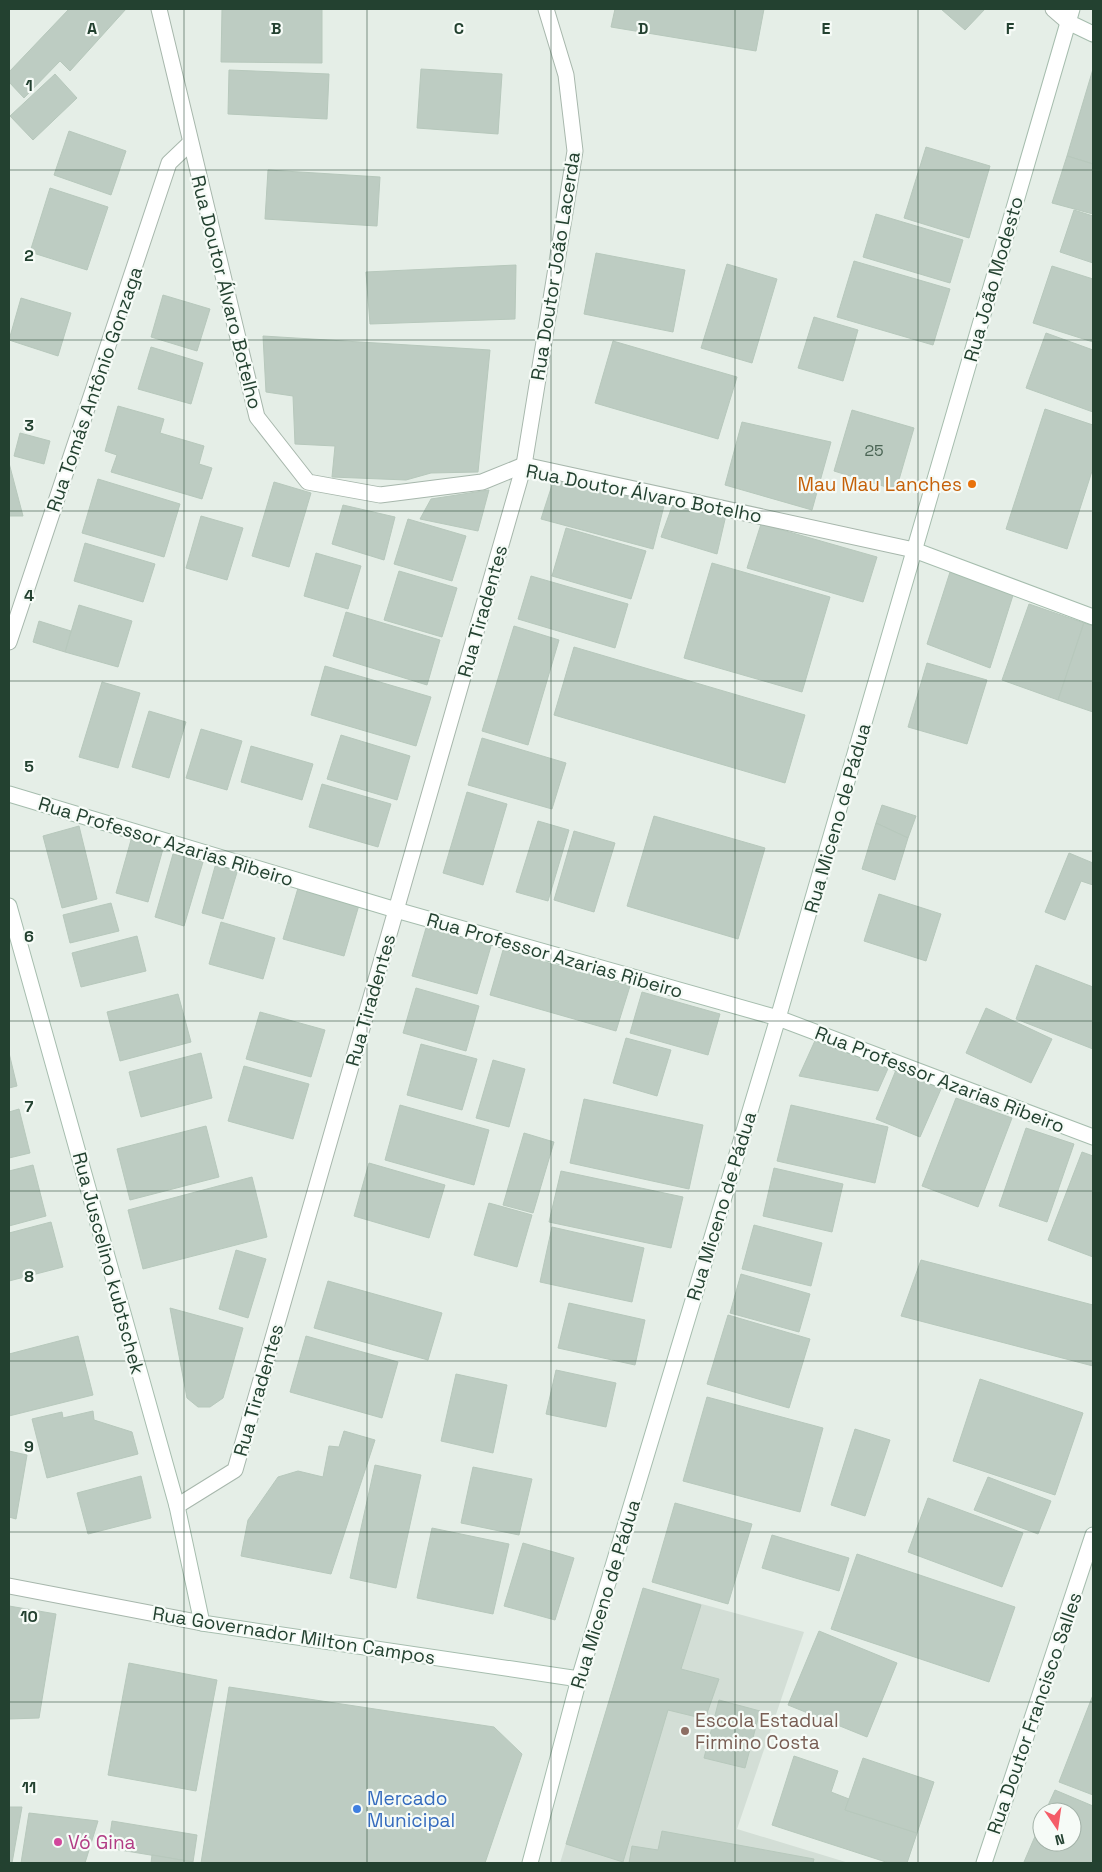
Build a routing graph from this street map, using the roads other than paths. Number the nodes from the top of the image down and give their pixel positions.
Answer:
1 (159, 9) edge
2 (546, 9) edge
3 (1053, 9) edge
4 (1070, 15) edge
5 (1093, 34) edge
6 (190, 143) junction
7 (524, 465) junction
8 (914, 550) junction
9 (1093, 617) edge
10 (9, 642) edge
11 (9, 794) edge
12 (9, 906) edge
13 (396, 910) junction
14 (13, 925) edge
15 (778, 1018) junction
16 (1093, 1137) edge
17 (177, 1506) junction
18 (1093, 1535) edge
19 (9, 1586) edge
20 (202, 1623) junction
21 (580, 1679) junction
22 (530, 1863) edge
23 (984, 1863) edge

1 - 6 main road, Rua Doutor Álvaro Botelho
2 - 7 main road, Rua Doutor João Lacerda
3 - 4 main road
4 - 5 main road
4 - 8 main road, Rua João Modesto
6 - 7 main road, Rua Doutor Álvaro Botelho
6 - 10 main road, Rua Tomás Antônio Gonzaga
7 - 8 main road, Rua Doutor Álvaro Botelho
7 - 13 main road, Rua Tiradentes
8 - 9 main road, Rua Doutor Álvaro Botelho
8 - 15 main road, Rua Miceno de Pádua
11 - 13 main road, Rua Professor Azarias Ribeiro
12 - 14 main road, Rua Juscelino kubtschek
13 - 15 main road, Rua Professor Azarias Ribeiro
13 - 17 main road, Rua Tiradentes
14 - 17 main road, Rua Juscelino kubtschek
15 - 16 main road, Rua Professor Azarias Ribeiro
15 - 21 main road, Rua Miceno de Pádua
17 - 20 main road, Rua Juscelino kubtschek
18 - 23 main road, Rua Doutor Francisco Salles
19 - 20 main road, Rua Governador Milton Campos
20 - 21 main road, Rua Governador Milton Campos
21 - 22 main road, Rua Miceno de Pádua

